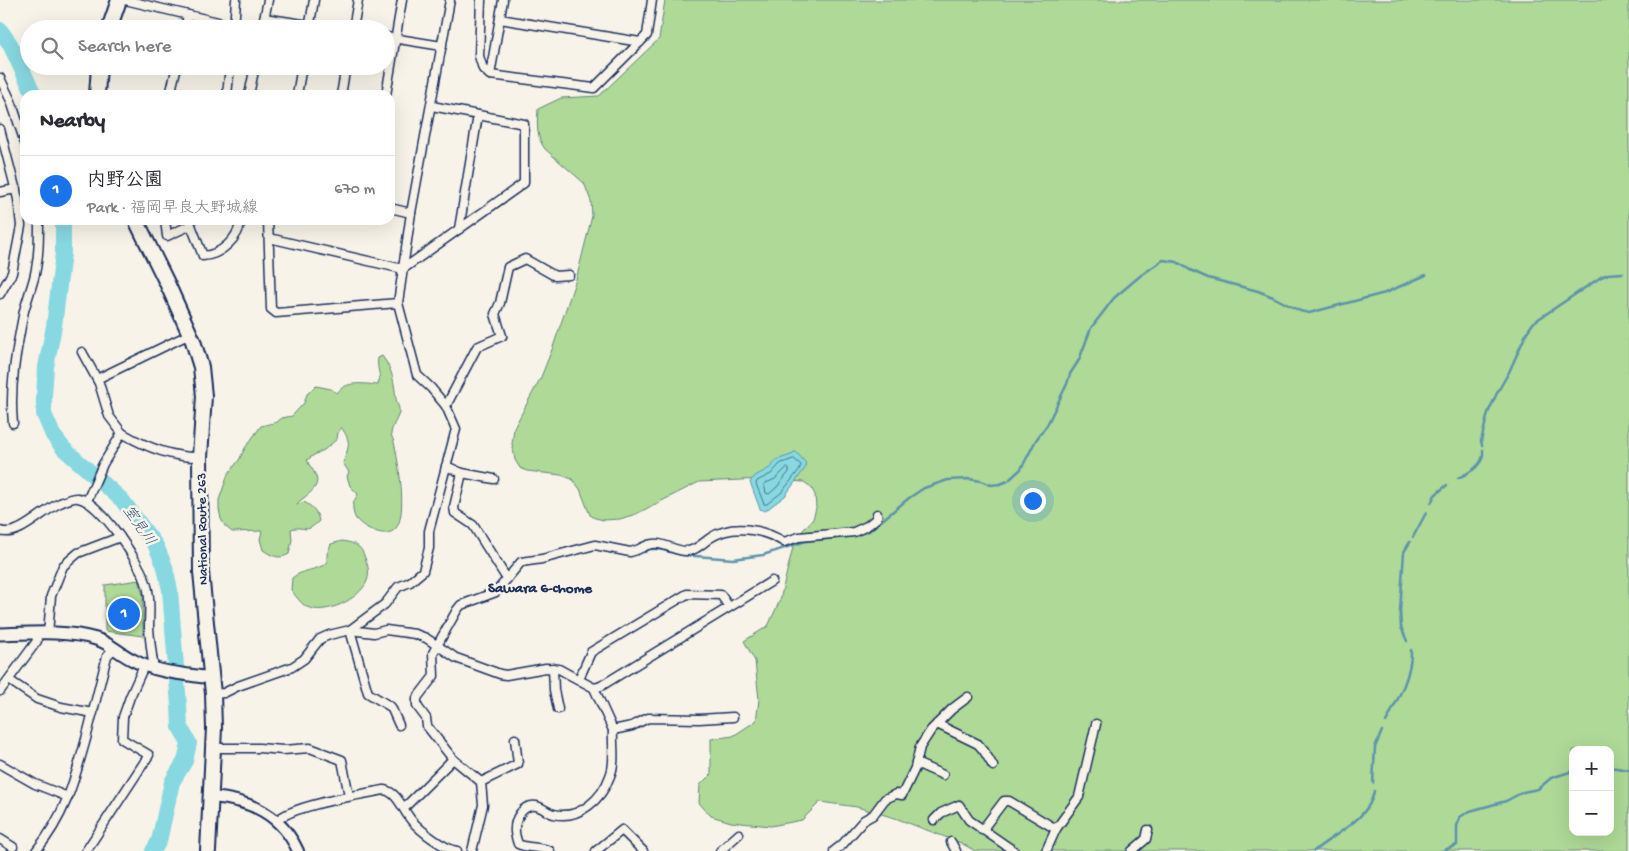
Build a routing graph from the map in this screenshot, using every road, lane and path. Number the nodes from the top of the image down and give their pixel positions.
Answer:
1 (119, 0) edge
2 (125, 0) edge
3 (236, 0) edge
4 (268, 0) edge
5 (314, 0) edge
6 (358, 0) edge
7 (402, 0) edge
8 (450, 0) edge
9 (481, 0) edge
10 (503, 0) edge
11 (652, 0) edge
12 (160, 4) edge
13 (188, 15) junction
14 (264, 18) joint
15 (500, 19) junction
16 (112, 20) edge
17 (187, 20) edge
18 (206, 20) edge
19 (235, 20) edge
20 (274, 20) edge
21 (310, 20) edge
22 (355, 20) edge
23 (396, 38) junction
24 (640, 42) junction
25 (395, 44) edge
26 (442, 46) junction
27 (98, 75) edge
28 (175, 75) edge
29 (229, 75) edge
30 (253, 75) edge
31 (300, 75) edge
32 (344, 75) edge
33 (390, 75) edge
34 (490, 75) junction
35 (0, 78) edge
36 (97, 90) edge
37 (171, 90) edge
38 (228, 90) edge
39 (250, 90) edge
40 (297, 90) edge
41 (342, 90) edge
42 (387, 90) edge
43 (432, 106) junction
44 (478, 115) junction
45 (20, 128) edge
46 (0, 129) edge
47 (3, 155) edge
48 (16, 189) junction
49 (0, 192) edge
50 (395, 209) edge
51 (411, 213) junction
52 (20, 219) edge
53 (21, 225) edge
54 (39, 225) edge
55 (138, 225) edge
56 (166, 225) edge
57 (186, 225) edge
58 (191, 225) edge
59 (241, 225) edge
60 (268, 225) edge
61 (459, 229) junction
62 (269, 238) junction
63 (403, 269) junction
64 (569, 274) dead end
65 (0, 294) edge
66 (398, 304) junction
67 (190, 334) junction
68 (82, 352) dead end
69 (97, 379) junction
70 (446, 406) junction
71 (13, 423) dead end
72 (122, 433) junction
73 (200, 457) junction
74 (446, 466) junction
75 (462, 473) junction
76 (494, 479) dead end
77 (87, 501) junction
78 (877, 514) dead end
79 (0, 531) edge
80 (120, 537) junction
81 (507, 579) junction
82 (772, 581) dead end
83 (730, 607) junction
84 (350, 630) junction
85 (42, 633) junction
86 (0, 634) edge
87 (437, 645) junction
88 (114, 648) junction
89 (149, 668) junction
90 (553, 668) junction
91 (211, 678) junction
92 (579, 679) junction
93 (9, 680) junction
94 (594, 688) junction
95 (0, 691) edge
96 (213, 694) junction
97 (968, 697) dead end
98 (558, 709) dead end
99 (93, 713) junction
100 (733, 717) dead end
101 (937, 724) junction
102 (1096, 724) dead end
103 (399, 725) dead end
104 (612, 730) junction
105 (515, 739) dead end
106 (213, 748) junction
107 (453, 759) junction
108 (916, 763) junction
109 (0, 764) edge
110 (993, 766) dead end
111 (944, 775) dead end
112 (482, 782) junction
113 (349, 796) junction
114 (68, 797) junction
115 (212, 797) junction
116 (402, 807) junction
117 (934, 820) dead end
118 (277, 821) junction
119 (1056, 829) junction
120 (982, 830) junction
121 (1148, 830) dead end
122 (739, 834) dead end
123 (0, 839) edge
124 (951, 842) dead end
125 (13, 847) dead end
126 (36, 851) edge
127 (86, 851) edge
128 (208, 851) edge
129 (298, 851) edge
130 (457, 851) edge
131 (472, 851) edge
132 (550, 851) edge
133 (596, 851) edge
134 (643, 851) edge
135 (720, 851) edge
136 (834, 851) edge
137 (956, 851) edge
138 (1014, 851) edge
139 (1046, 851) edge
140 (1132, 851) edge

1 - 16 highway
2 - 12 street
3 - 19 street
4 - 14 street
5 - 21 street
6 - 22 street
7 - 23 street
8 - 26 street
9 - 34 street
10 - 15 street
11 - 24 street
12 - 13 street
13 - 17 street
13 - 18 street
14 - 20 street
15 - 24 street
15 - 34 street
23 - 25 street
23 - 26 street
24 - 34 street
26 - 43 street
27 - 36 highway
28 - 37 street
29 - 38 street
30 - 39 street
31 - 40 street
32 - 41 street
33 - 42 street
35 - 45 street
43 - 44 street
43 - 51 street
44 - 61 street
44 - 61 street
46 - 47 street
47 - 48 street
48 - 49 street
48 - 52 street
50 - 51 street
51 - 63 street
53 - 65 street
54 - 71 street
55 - 67 highway, National Route 263
56 - 57 street
58 - 59 street
60 - 62 street
61 - 63 street
62 - 63 street
62 - 66 street
63 - 66 street
64 - 70 street
66 - 70 street
67 - 69 street
67 - 73 highway, National Route 263
68 - 69 street
69 - 72 street
70 - 74 street
72 - 73 street
72 - 77 street
73 - 91 highway, National Route 263
74 - 75 street
74 - 84 street
75 - 76 street
75 - 81 street
77 - 79 street
77 - 80 street
78 - 81 street
80 - 85 street
80 - 89 street
81 - 87 street
82 - 83 street
83 - 92 street
83 - 94 street
84 - 87 street
84 - 96 street
84 - 103 street
85 - 86 main road
85 - 88 main road
85 - 93 street
87 - 90 street
87 - 107 street
88 - 89 main road
88 - 99 street
89 - 91 main road
89 - 127 street
90 - 92 street
90 - 98 street
91 - 96 highway, National Route 263
92 - 94 street
93 - 95 street
93 - 99 street
94 - 104 street
96 - 106 highway, National Route 263
97 - 101 street
99 - 114 street
100 - 104 street
101 - 108 street
101 - 110 street
102 - 119 street
104 - 132 street
105 - 112 street
106 - 113 street
106 - 115 highway, National Route 263
107 - 112 street
107 - 116 street
108 - 111 street
108 - 136 street
109 - 114 street
112 - 131 street
113 - 116 street
113 - 118 street
114 - 126 street
115 - 118 main road
115 - 128 highway, National Route 263
116 - 130 street
117 - 120 street
118 - 129 main road
119 - 120 street
119 - 139 street
120 - 138 street
121 - 140 street
122 - 135 street
123 - 125 street
124 - 137 street
133 - 134 street

